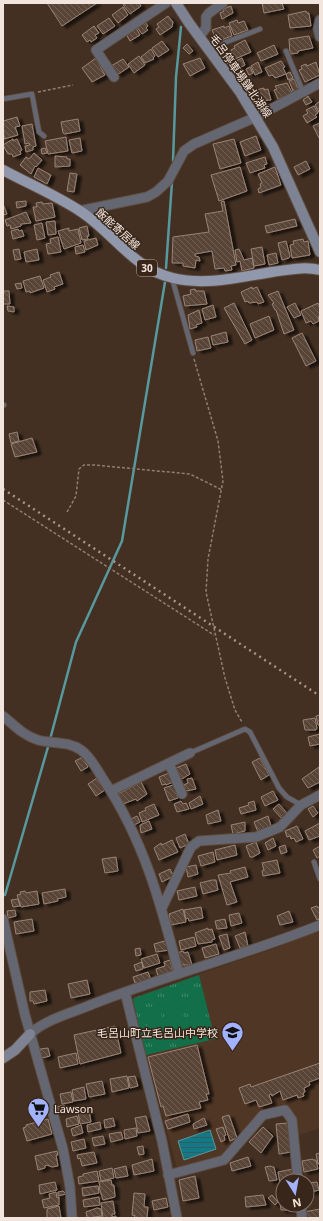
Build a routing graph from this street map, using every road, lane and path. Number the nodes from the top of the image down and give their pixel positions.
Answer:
1 (166, 3) edge
2 (176, 3) edge
3 (223, 3) edge
4 (320, 20) edge
5 (260, 29) dead end
6 (199, 37) junction
7 (320, 37) edge
8 (208, 50) junction
9 (286, 51) dead end
10 (114, 77) dead end
11 (320, 83) edge
12 (73, 85) dead end
13 (303, 92) junction
14 (32, 94) junction
15 (3, 98) edge
16 (256, 117) junction
17 (44, 136) dead end
18 (3, 170) edge
19 (79, 211) junction
20 (320, 252) edge
21 (320, 270) edge
22 (172, 278) junction
23 (193, 353) joint
24 (222, 490) junction
25 (3, 500) edge
26 (67, 512) dead end
27 (214, 634) junction
28 (3, 716) edge
29 (245, 729) junction
30 (190, 753) joint
31 (169, 763) junction
32 (111, 790) junction
33 (182, 794) dead end
34 (320, 795) edge
35 (301, 805) junction
36 (314, 862) dead end
37 (320, 879) edge
38 (162, 908) junction
39 (3, 919) edge
40 (320, 925) edge
41 (180, 974) junction
42 (125, 992) junction
43 (30, 1034) junction
44 (3, 1058) edge
45 (297, 1173) edge
46 (168, 1175) junction
47 (72, 1218) edge
48 (177, 1218) edge

1 - 10 street
2 - 6 main road, 毛呂停車場鎌北湖線
3 - 6 street
4 - 7 street
5 - 8 lane
6 - 8 main road, 毛呂停車場鎌北湖線
8 - 16 main road, 毛呂停車場鎌北湖線
9 - 13 lane
11 - 13 street
12 - 14 path
13 - 16 street
14 - 15 lane
14 - 17 lane
16 - 19 street
16 - 20 main road, 毛呂停車場鎌北湖線
18 - 19 main road, 飯能寄居線 / 30
19 - 22 main road, 飯能寄居線 / 30
21 - 22 main road, 飯能寄居線 / 30
22 - 23 lane
23 - 24 path
24 - 26 path
24 - 27 path
25 - 27 path
27 - 29 path
28 - 32 street
29 - 30 lane
29 - 35 lane
30 - 31 street
31 - 32 street
31 - 33 street
32 - 38 street
34 - 35 street
35 - 38 street
36 - 37 lane
38 - 41 street
39 - 43 street
40 - 41 street
41 - 42 street
42 - 43 street
42 - 46 street
43 - 44 main road
43 - 47 street
45 - 46 street
46 - 48 street

